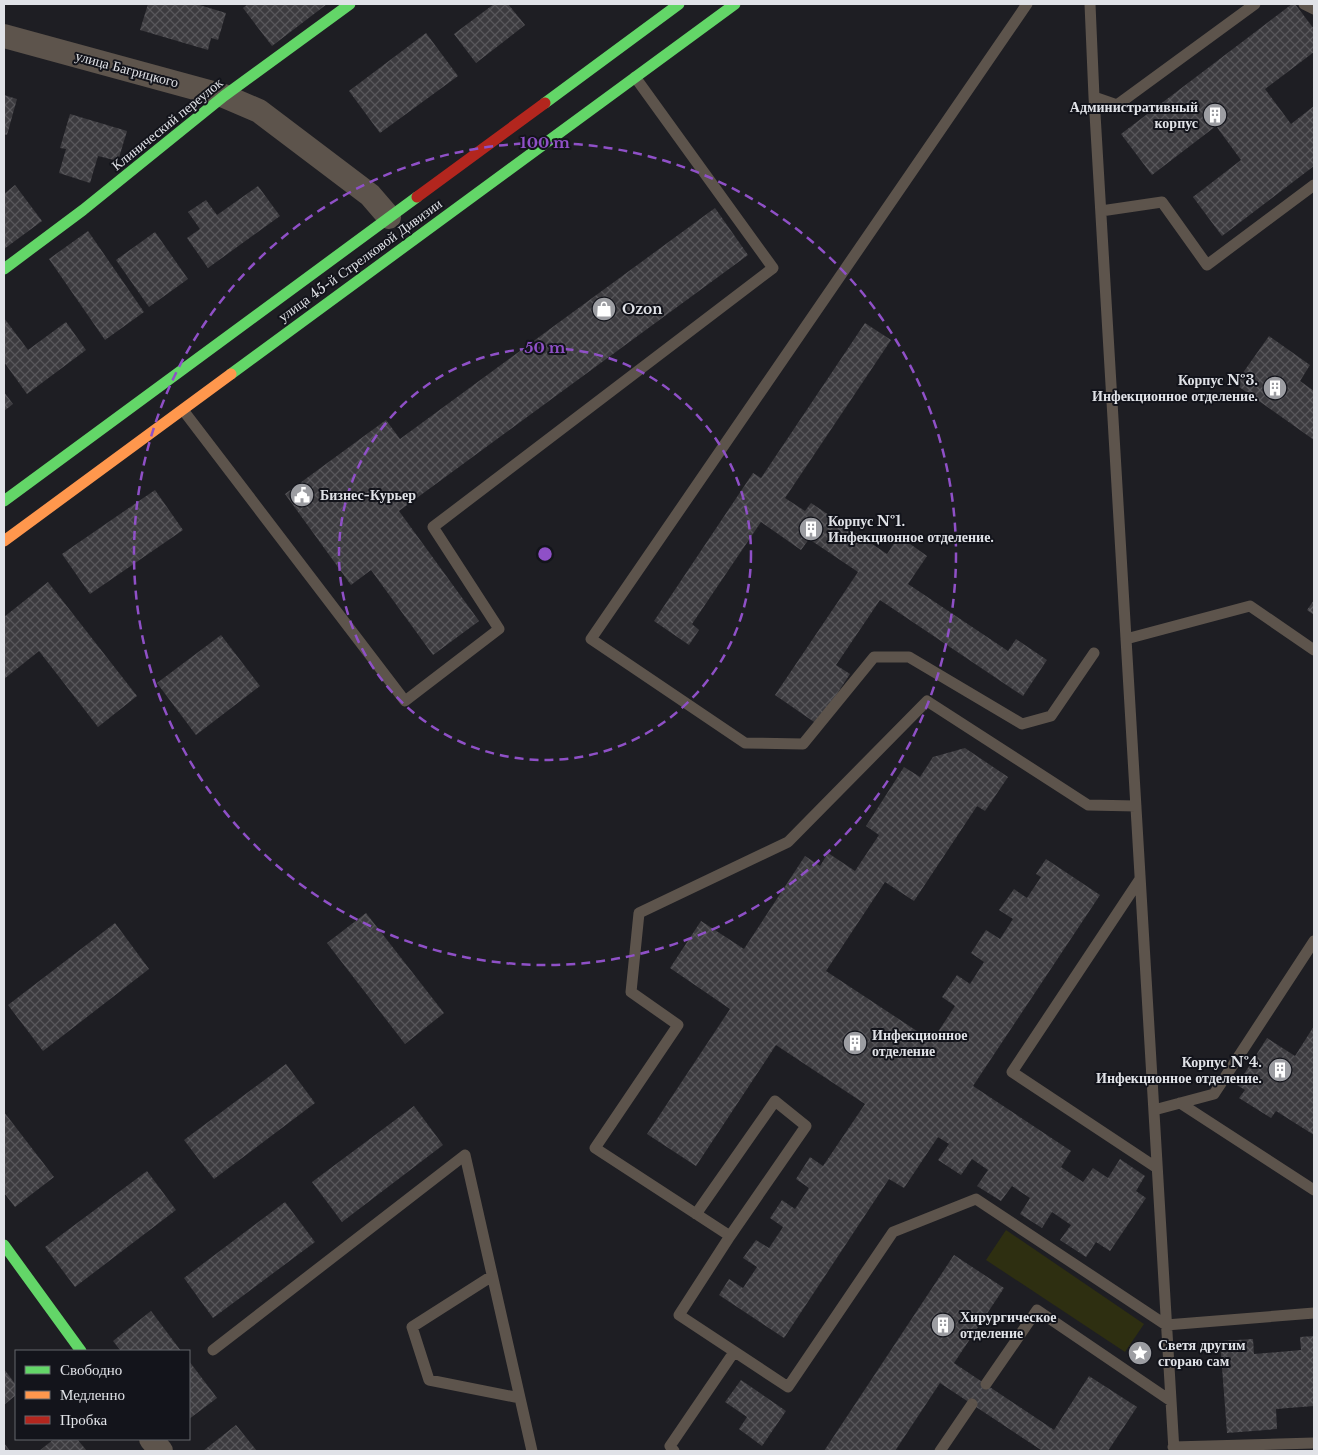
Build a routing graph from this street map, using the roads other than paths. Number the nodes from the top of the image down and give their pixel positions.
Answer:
1 (350, 4) edge
2 (679, 4) edge
3 (735, 4) edge
4 (1027, 4) edge
5 (1090, 4) edge
6 (1255, 4) edge
7 (1304, 4) edge
8 (1314, 9) edge
9 (4, 36) edge
10 (636, 77) junction
11 (224, 96) junction
12 (1094, 96) junction
13 (1314, 185) edge
14 (1101, 211) junction
15 (389, 217) junction
16 (4, 269) edge
17 (183, 410) junction
18 (4, 501) edge
19 (4, 542) edge
20 (1126, 639) junction
21 (1314, 650) edge
22 (1094, 653) dead end
23 (1136, 806) junction
24 (1140, 879) junction
25 (1314, 941) edge
26 (1180, 1103) junction
27 (1154, 1110) junction
28 (1157, 1168) junction
29 (1314, 1190) edge
30 (696, 1214) junction
31 (730, 1236) junction
32 (4, 1245) edge
33 (492, 1276) junction
34 (1314, 1313) edge
35 (1166, 1325) junction
36 (80, 1350) edge
37 (213, 1350) dead end
38 (734, 1352) junction
39 (986, 1384) dead end
40 (520, 1398) junction
41 (1171, 1401) junction
42 (972, 1404) dead end
43 (152, 1440) edge
44 (1314, 1443) edge
45 (1171, 1447) edge
46 (161, 1451) edge
47 (532, 1451) edge
48 (674, 1451) edge
49 (940, 1451) edge

1 - 11 main road, Клинический переулок
2 - 15 main road, улица 45-й Стрелковой Дивизии
3 - 10 main road, улица 45-й Стрелковой Дивизии
4 - 22 lane
5 - 12 lane
6 - 12 lane
7 - 8 lane
9 - 11 street, улица Багрицкого
10 - 17 main road, улица 45-й Стрелковой Дивизии
10 - 17 lane
11 - 15 street, улица Багрицкого
11 - 16 main road, Клинический переулок
12 - 14 lane
13 - 14 lane
14 - 20 lane
15 - 18 main road, улица 45-й Стрелковой Дивизии
17 - 19 main road, улица 45-й Стрелковой Дивизии
20 - 21 lane
20 - 23 lane
23 - 24 lane
23 - 30 lane
24 - 27 lane
24 - 28 lane
25 - 26 lane
26 - 27 lane
26 - 29 lane
27 - 28 lane
28 - 35 lane
30 - 31 lane
30 - 31 lane
31 - 38 lane
32 - 36 main road
33 - 37 lane
33 - 40 lane
33 - 40 lane
34 - 35 lane
35 - 38 lane
35 - 41 lane
38 - 48 lane
39 - 41 lane
40 - 47 lane
41 - 45 lane
42 - 49 lane
43 - 46 street
44 - 45 lane

